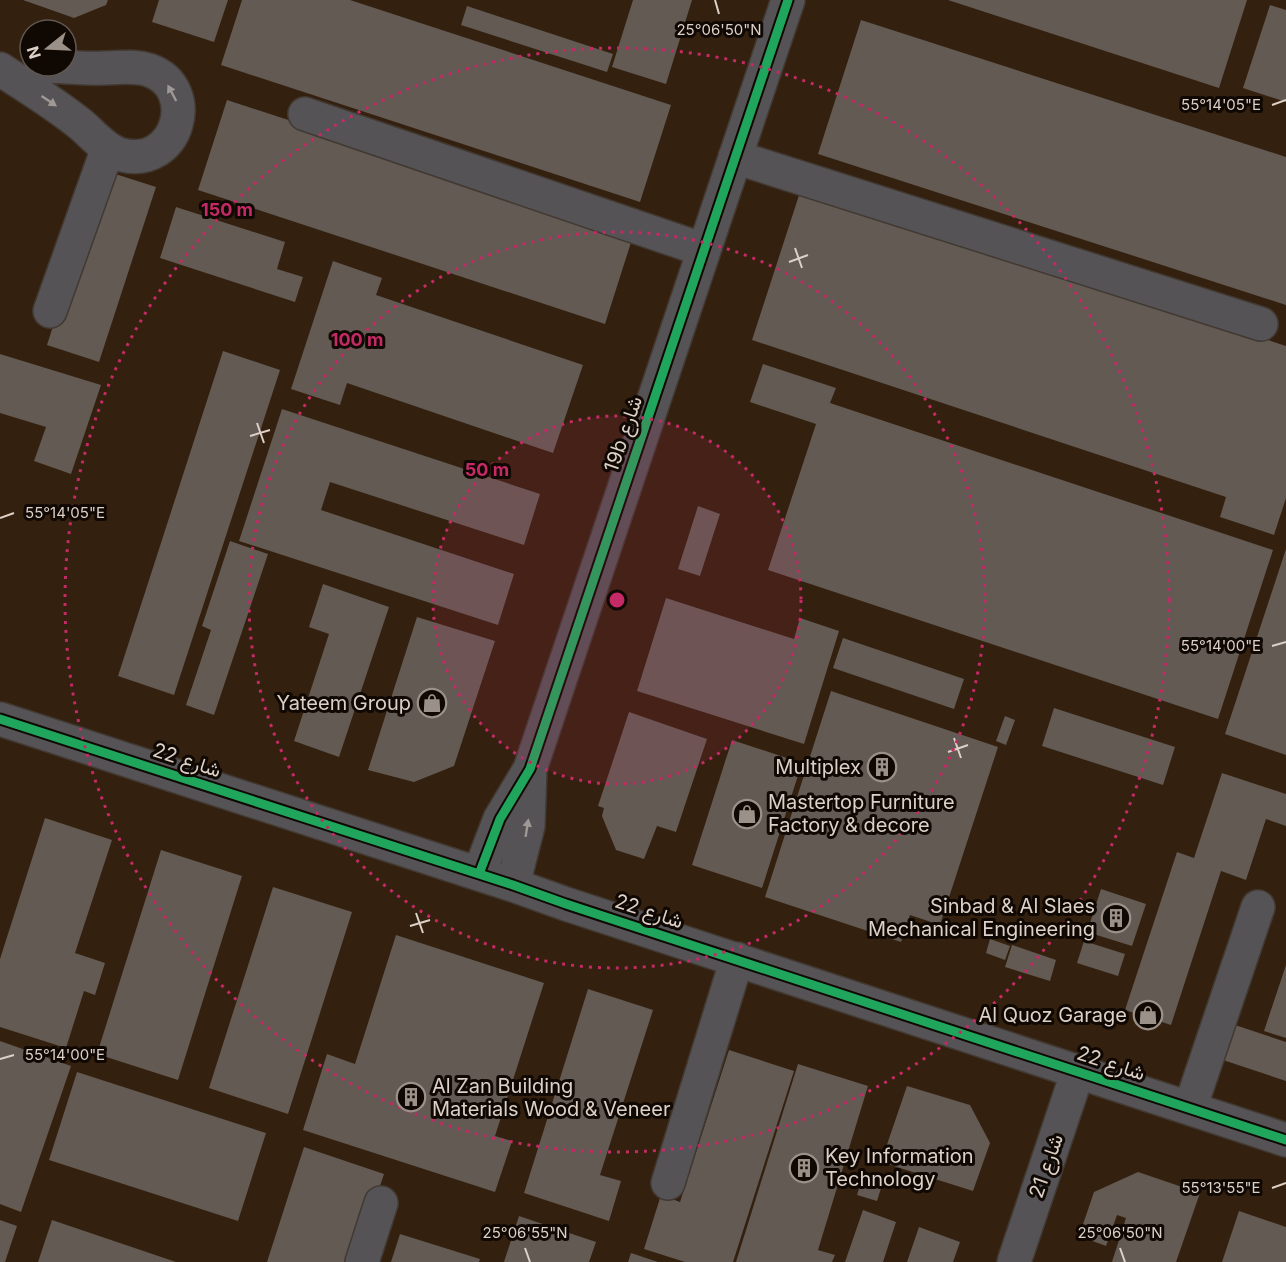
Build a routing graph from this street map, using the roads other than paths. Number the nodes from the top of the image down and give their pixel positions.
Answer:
1 (788, 0) edge
2 (0, 63) edge
3 (18, 64) edge
4 (78, 67) edge
5 (0, 69) edge
6 (304, 114) dead end
7 (108, 148) junction
8 (735, 157) junction
9 (704, 250) junction
10 (50, 311) dead end
11 (1261, 324) dead end
12 (0, 719) edge
13 (530, 769) junction
14 (479, 874) junction
15 (513, 885) junction
16 (1258, 907) dead end
17 (737, 959) junction
18 (1078, 1071) junction
19 (1190, 1108) junction
20 (1286, 1140) edge
21 (668, 1183) dead end
22 (381, 1203) dead end
23 (362, 1262) edge
24 (1014, 1262) edge

1 - 8 street, 19b شارع
2 - 3 street
7 -> 4 street
5 -> 7 street
6 - 9 street
7 - 10 street
8 - 9 street, 19b شارع
8 - 11 street
9 - 13 street, 19b شارع
12 - 14 street, شارع 22
13 - 14 street, 19b شارع
15 -> 13 street, 19b شارع
14 - 15 street, شارع 22
15 - 17 street, شارع 22
16 - 19 street
17 - 18 street, شارع 22
17 - 21 street
18 - 19 street, شارع 22
18 - 24 street, شارع 21
19 - 20 street, شارع 22
22 - 23 street

